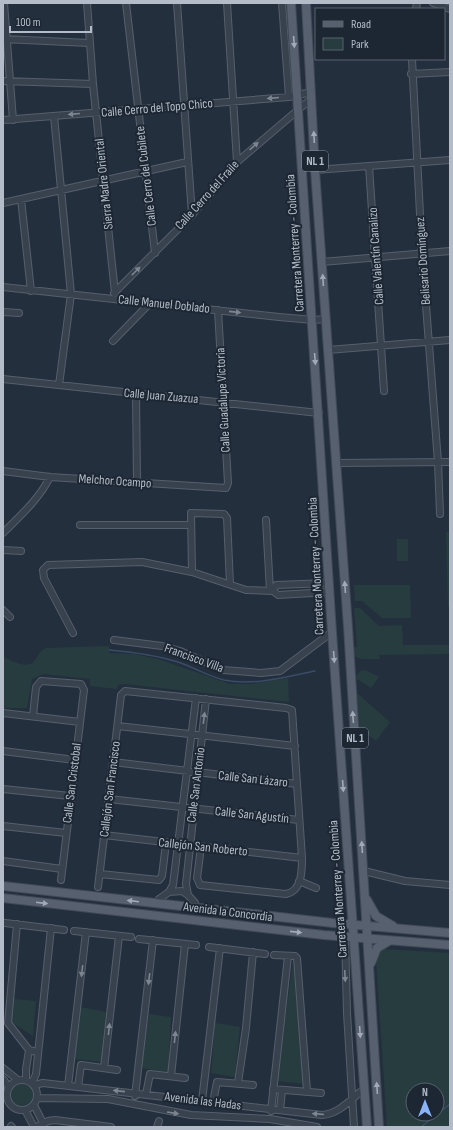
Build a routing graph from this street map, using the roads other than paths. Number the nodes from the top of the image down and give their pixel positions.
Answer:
1 (4, 3) edge
2 (87, 3) edge
3 (126, 3) edge
4 (177, 3) edge
5 (227, 3) edge
6 (282, 3) edge
7 (291, 3) edge
8 (306, 3) edge
9 (433, 3) edge
10 (450, 9) edge
11 (5, 39) edge
12 (89, 43) junction
13 (412, 60) edge
14 (450, 72) edge
15 (411, 74) junction
16 (3, 81) edge
17 (10, 81) junction
18 (93, 84) junction
19 (312, 95) junction
20 (293, 96) junction
21 (233, 102) junction
22 (183, 105) junction
23 (138, 109) junction
24 (298, 109) junction
25 (96, 113) junction
26 (54, 116) junction
27 (3, 120) edge
28 (13, 120) junction
29 (450, 160) edge
30 (187, 162) junction
31 (237, 162) junction
32 (417, 162) junction
33 (369, 166) junction
34 (315, 170) junction
35 (144, 171) junction
36 (104, 180) junction
37 (62, 189) junction
38 (21, 199) junction
39 (3, 203) edge
40 (192, 214) junction
41 (450, 251) edge
42 (155, 253) junction
43 (422, 253) junction
44 (376, 257) junction
45 (322, 262) junction
46 (3, 287) edge
47 (31, 290) junction
48 (115, 293) junction
49 (71, 294) junction
50 (108, 298) junction
51 (150, 303) junction
52 (218, 310) junction
53 (3, 312) edge
54 (19, 313) dead end
55 (326, 319) junction
56 (313, 320) junction
57 (450, 340) edge
58 (113, 341) dead end
59 (429, 342) junction
60 (381, 346) junction
61 (328, 350) junction
62 (3, 379) edge
63 (59, 385) junction
64 (384, 391) dead end
65 (136, 393) junction
66 (223, 402) junction
67 (319, 412) junction
68 (438, 462) junction
69 (450, 462) edge
70 (336, 463) junction
71 (3, 471) edge
72 (50, 476) junction
73 (137, 482) junction
74 (226, 488) joint
75 (440, 514) dead end
76 (266, 520) dead end
77 (190, 524) junction
78 (80, 525) dead end
79 (3, 533) edge
80 (3, 550) edge
81 (22, 551) dead end
82 (192, 572) junction
83 (329, 583) junction
84 (230, 584) junction
85 (290, 585) junction
86 (271, 591) junction
87 (330, 592) junction
88 (290, 594) junction
89 (3, 610) edge
90 (10, 617) dead end
91 (332, 632) junction
92 (73, 633) dead end
93 (114, 640) dead end
94 (196, 698) junction
95 (206, 699) junction
96 (3, 713) edge
97 (33, 716) junction
98 (80, 722) junction
99 (118, 726) junction
100 (192, 734) junction
101 (202, 735) junction
102 (295, 746) junction
103 (3, 751) edge
104 (75, 760) junction
105 (113, 762) junction
106 (187, 772) junction
107 (197, 773) junction
108 (297, 784) junction
109 (3, 789) edge
110 (70, 796) junction
111 (108, 799) junction
112 (182, 809) junction
113 (193, 810) junction
114 (299, 820) junction
115 (3, 826) edge
116 (66, 833) junction
117 (104, 835) junction
118 (166, 843) junction
119 (178, 845) junction
120 (189, 846) junction
121 (201, 847) junction
122 (302, 858) junction
123 (3, 861) edge
124 (62, 869) junction
125 (364, 871) junction
126 (175, 872) junction
127 (100, 874) junction
128 (187, 874) junction
129 (61, 880) dead end
130 (299, 881) junction
131 (450, 885) edge
132 (3, 886) edge
133 (98, 887) dead end
134 (316, 888) dead end
135 (168, 892) junction
136 (188, 895) junction
137 (365, 897) junction
138 (3, 898) edge
139 (158, 904) junction
140 (195, 908) junction
141 (157, 916) junction
142 (283, 918) junction
143 (193, 920) junction
144 (5, 923) dead end
145 (17, 924) junction
146 (353, 925) junction
147 (366, 926) junction
148 (51, 928) junction
149 (399, 929) junction
150 (64, 930) dead end
151 (281, 930) junction
152 (74, 931) dead end
153 (86, 932) junction
154 (450, 933) edge
155 (119, 936) junction
156 (349, 937) junction
157 (131, 938) dead end
158 (139, 939) dead end
159 (367, 939) junction
160 (153, 940) junction
161 (390, 940) junction
162 (186, 944) junction
163 (196, 945) dead end
164 (450, 945) edge
165 (209, 947) dead end
166 (220, 948) junction
167 (253, 952) junction
168 (265, 954) dead end
169 (274, 955) dead end
170 (288, 956) junction
171 (369, 970) junction
172 (358, 1012) junction
173 (347, 1013) junction
174 (29, 1050) junction
175 (37, 1052) junction
176 (3, 1068) edge
177 (104, 1068) junction
178 (117, 1070) dead end
179 (171, 1076) junction
180 (185, 1078) dead end
181 (3, 1079) edge
182 (18, 1080) junction
183 (31, 1083) junction
184 (238, 1083) junction
185 (253, 1085) dead end
186 (68, 1086) junction
187 (9, 1087) junction
188 (78, 1087) junction
189 (273, 1089) junction
190 (364, 1089) junction
191 (282, 1090) junction
192 (307, 1091) junction
193 (135, 1093) junction
194 (321, 1093) dead end
195 (146, 1094) junction
196 (37, 1098) junction
197 (352, 1099) junction
198 (202, 1101) junction
199 (213, 1102) junction
200 (134, 1103) junction
201 (34, 1105) junction
202 (271, 1109) junction
203 (24, 1110) junction
204 (280, 1110) junction
205 (270, 1119) junction
206 (43, 1123) junction
207 (310, 1126) edge
208 (34, 1127) edge
209 (37, 1127) edge
210 (111, 1127) edge
211 (317, 1127) edge
212 (354, 1127) edge
213 (367, 1127) edge
214 (379, 1127) edge

1 - 11 street
2 - 12 street, Sierra Madre Oriental
3 - 23 street, Calle Cerro del Cubilete
4 - 22 street
5 - 21 street
6 - 20 street
7 -> 20 main road, Carretera Monterrey - Colombia / NL 1
8 - 19 main road, Carretera Monterrey - Colombia / NL 1
9 - 10 street
11 - 12 street
11 - 17 street
12 - 18 street, Sierra Madre Oriental
13 - 15 street, Belisario Domínguez
14 - 15 street
15 - 32 street, Belisario Domínguez
16 - 17 street
17 - 18 street
17 - 28 street
18 - 25 street, Sierra Madre Oriental
19 - 20 street, Calle Cerro del Topo Chico
19 - 24 street, Calle Cerro del Fraile
34 -> 19 main road, Carretera Monterrey - Colombia / NL 1
20 -> 21 street, Calle Cerro del Topo Chico
20 - 24 main road, Carretera Monterrey - Colombia / NL 1
21 - 22 street, Calle Cerro del Topo Chico
21 - 31 street
22 - 23 street, Calle Cerro del Topo Chico
22 - 30 street
23 - 25 street, Calle Cerro del Topo Chico
23 - 35 street, Calle Cerro del Cubilete
31 -> 24 street, Calle Cerro del Fraile
24 - 56 main road, Carretera Monterrey - Colombia / NL 1
25 -> 26 street, Calle Cerro del Topo Chico
25 - 36 street, Sierra Madre Oriental
26 - 28 street, Calle Cerro del Topo Chico
26 - 37 street
27 - 28 street, Calle Cerro del Topo Chico
29 - 32 street
30 - 35 street
30 - 40 street
31 - 40 street, Calle Cerro del Fraile
32 - 33 street
32 - 43 street, Belisario Domínguez
33 - 34 street
33 - 44 street, Calle Valentín Canalizo
34 - 45 main road, Carretera Monterrey - Colombia / NL 1
35 - 36 street
35 - 42 street, Calle Cerro del Cubilete
36 - 37 street
36 - 48 street, Sierra Madre Oriental
37 - 38 street
37 - 49 street
38 - 39 street
38 - 47 street
40 - 42 street, Calle Cerro del Fraile
41 - 43 street
48 -> 42 street, Calle Cerro del Fraile
43 - 44 street
43 - 59 street, Belisario Domínguez
44 - 45 street
44 - 60 street, Calle Valentín Canalizo
55 -> 45 main road, Carretera Monterrey - Colombia / NL 1
46 - 47 street, Calle Manuel Doblado
47 - 49 street, Calle Manuel Doblado
48 - 50 street, Calle Cerro del Fraile
49 - 50 street, Calle Manuel Doblado
49 - 63 street
50 - 51 street, Calle Manuel Doblado
51 - 52 street, Calle Manuel Doblado
51 - 58 street
52 -> 56 street, Calle Manuel Doblado
52 - 66 street, Calle Guadalupe Victoria
53 - 54 street
55 - 56 street, Calle Manuel Doblado
55 - 61 main road, Carretera Monterrey - Colombia / NL 1
56 -> 67 main road, Carretera Monterrey - Colombia / NL 1
57 - 59 street
59 - 60 street
59 - 68 street, Belisario Domínguez
60 - 61 street
60 - 64 street, Calle Valentín Canalizo
61 - 70 main road, Carretera Monterrey - Colombia / NL 1
62 - 63 street, Calle Juan Zuazua
63 - 65 street, Calle Juan Zuazua
65 - 66 street, Calle Juan Zuazua
65 - 73 street
66 - 67 street, Calle Juan Zuazua
66 - 74 street, Calle Guadalupe Victoria
67 - 83 main road, Carretera Monterrey - Colombia / NL 1
68 - 69 street
68 - 70 street
68 - 75 street, Belisario Domínguez
125 -> 70 main road, Carretera Monterrey - Colombia / NL 1
71 - 72 street, Melchor Ocampo
72 - 73 street, Melchor Ocampo
72 - 79 street
73 - 74 street, Melchor Ocampo
76 - 86 street
77 - 78 street
77 - 82 street
77 - 84 street
80 - 81 street
82 - 84 street
82 - 92 street
83 - 85 street
83 - 87 main road, Carretera Monterrey - Colombia / NL 1
84 - 86 street
85 - 86 street
85 - 88 street
86 - 88 street
87 - 88 street
87 - 91 main road, Carretera Monterrey - Colombia / NL 1
89 - 90 street
91 - 93 street, Francisco Villa
91 -> 146 main road, Carretera Monterrey - Colombia / NL 1
94 - 95 street
94 - 99 street, Callejón San Francisco
94 - 100 street, Calle San Antonio
101 -> 95 street, Calle San Antonio
95 - 102 street
96 - 97 street
97 - 98 street
97 - 98 street, Calle San Cristobal
98 - 104 street, Calle San Cristobal
99 - 100 street
99 - 105 street, Callejón San Francisco
100 - 101 street
100 - 106 street, Calle San Antonio
101 - 102 street
101 - 107 street, Calle San Antonio
102 - 108 street
103 - 104 street
104 - 110 street, Calle San Cristobal
105 - 106 street, Calle San Lázaro
105 - 111 street, Callejón San Francisco
106 - 107 street, Calle San Lázaro
106 - 112 street, Calle San Antonio
107 - 108 street, Calle San Lázaro
107 - 113 street, Calle San Antonio
108 - 114 street
109 - 110 street
110 - 116 street, Calle San Cristobal
111 - 112 street, Calle San Agustín
111 - 117 street, Callejón San Francisco
112 - 113 street, Calle San Agustín
112 - 119 street, Calle San Antonio
113 - 114 street, Calle San Agustín
113 - 120 street, Calle San Antonio
114 - 122 street
115 - 116 street
116 - 124 street, Calle San Cristobal
117 - 118 street, Callejón San Roberto
117 - 127 street, Callejón San Francisco
118 - 119 street, Callejón San Roberto
118 - 127 street
119 - 120 street, Callejón San Roberto
119 - 126 street, Calle San Antonio
120 - 121 street, Callejón San Roberto
120 - 128 street, Calle San Antonio
121 - 122 street, Callejón San Roberto
121 - 130 street
122 - 130 street
123 - 124 street
124 - 129 street, Calle San Cristobal
125 - 131 street
125 - 137 main road, Carretera Monterrey - Colombia / NL 1
126 - 128 street
126 - 135 street, Calle San Antonio
127 - 133 street, Callejón San Francisco
128 - 136 street, Calle San Antonio
130 - 134 street
139 -> 132 main road, Avenida la Concordia
135 - 136 street
135 - 139 street, Calle San Antonio
136 - 140 street, Calle San Antonio
137 - 147 main road, Carretera Monterrey - Colombia / NL 1
137 - 149 main road
138 -> 141 main road, Avenida la Concordia
139 - 140 main road, Avenida la Concordia
139 - 141 main road
140 - 142 main road, Avenida la Concordia
140 - 143 main road
141 - 143 main road, Avenida la Concordia
142 - 146 main road, Avenida la Concordia
142 - 151 main road
143 - 151 main road, Avenida la Concordia
144 - 145 street
145 - 148 street
145 - 174 street
146 - 147 main road, Avenida la Concordia
146 - 156 main road, Carretera Monterrey - Colombia / NL 1
147 - 149 main road, Avenida la Concordia
147 - 159 main road, Carretera Monterrey - Colombia / NL 1
148 - 150 street
148 - 175 street
149 - 154 main road, Avenida la Concordia
151 -> 156 main road, Avenida la Concordia
152 - 153 street
153 - 155 street
153 -> 186 street
155 - 157 street
177 -> 155 street
156 - 159 main road, Avenida la Concordia
156 - 172 main road, Carretera Monterrey - Colombia / NL 1
156 -> 173 street
158 - 160 street
159 - 161 main road, Avenida la Concordia
159 - 171 main road, Carretera Monterrey - Colombia / NL 1
160 - 162 street
160 -> 193 street
161 - 164 main road, Avenida la Concordia
161 - 171 main road
162 - 163 street
179 -> 162 street
165 - 166 street
166 - 167 street
166 - 198 street
167 - 168 street
167 - 184 street
169 - 170 street
170 - 189 street
170 - 192 street
214 -> 171 main road, Carretera Monterrey - Colombia / NL 1
172 - 173 street
172 -> 190 main road, Carretera Monterrey - Colombia / NL 1
173 - 197 street
174 - 175 street
174 - 183 street
175 - 183 street
176 - 182 street
177 - 178 street
177 - 188 street
179 - 180 street
179 - 195 street
181 - 187 street
182 - 183 street, Avenida las Hadas
182 - 187 street
183 - 186 street, Avenida las Hadas
183 - 196 street
184 - 185 street
184 - 199 street
186 - 188 street, Avenida las Hadas
187 - 203 street
193 -> 188 street, Avenida las Hadas
189 - 191 street
189 - 202 street
190 - 197 street, Avenida las Hadas
190 - 213 main road, Carretera Monterrey - Colombia / NL 1
191 - 192 street
191 - 204 street
192 - 194 street
193 - 195 street, Avenida las Hadas
193 - 200 street
195 - 198 street, Avenida las Hadas
196 - 200 street, Avenida las Hadas
196 - 201 street
197 -> 204 street, Avenida las Hadas
197 - 212 street
198 - 199 street, Avenida las Hadas
199 - 202 street, Avenida las Hadas
200 -> 205 street, Avenida las Hadas
201 - 203 street
201 - 206 street
202 - 204 street, Avenida las Hadas
202 - 205 street
203 - 208 street
205 - 207 street, Avenida las Hadas
206 - 209 street
206 - 210 street
207 - 211 street, Avenida las Hadas

